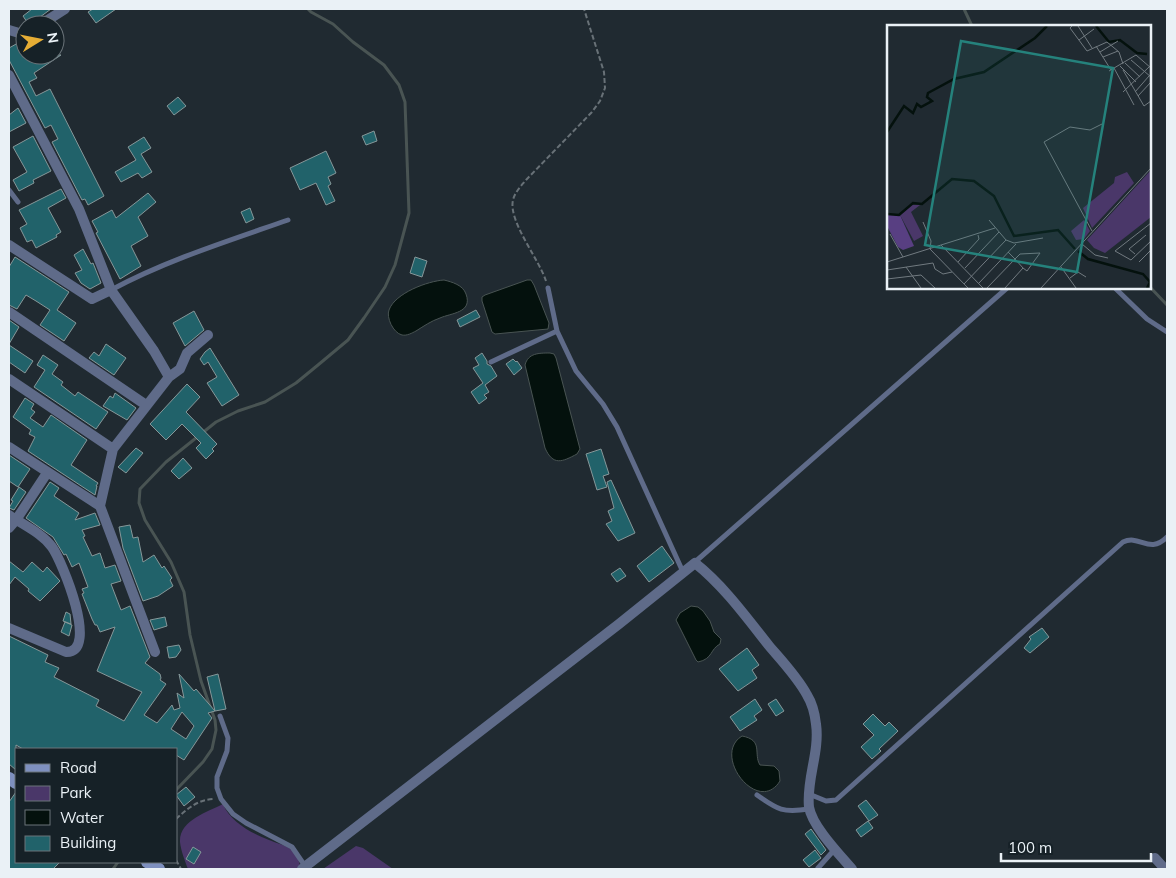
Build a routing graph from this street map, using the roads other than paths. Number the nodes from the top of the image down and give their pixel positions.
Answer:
1 (9, 75) edge
2 (16, 89) junction
3 (9, 98) edge
4 (9, 190) edge
5 (18, 202) dead end
6 (288, 220) dead end
7 (9, 245) edge
8 (548, 288) road end
9 (1006, 289) edge
10 (1116, 289) edge
11 (111, 290) junction
12 (9, 312) edge
13 (557, 331) junction
14 (1167, 332) edge
15 (208, 335) dead end
16 (491, 362) dead end
17 (169, 377) junction
18 (9, 379) edge
19 (146, 405) junction
20 (9, 447) edge
21 (113, 449) junction
22 (47, 473) junction
23 (100, 506) junction
24 (12, 518) edge
25 (9, 528) edge
26 (1167, 537) edge
27 (694, 563) junction
28 (683, 572) junction
29 (9, 628) edge
30 (155, 652) dead end
31 (220, 716) dead end
32 (809, 794) junction
33 (757, 795) dead end
34 (809, 808) junction
35 (835, 849) junction
36 (1155, 858) dead end
37 (303, 868) edge
38 (818, 868) dead end
39 (1166, 868) edge
40 (852, 869) edge

1 - 2 street
2 - 3 street
2 - 11 street
4 - 5 lane
6 - 11 lane
7 - 11 street
8 - 13 lane
9 - 27 lane
10 - 14 lane
11 - 17 street
12 - 19 street
13 - 16 lane
13 - 28 lane
15 - 17 street
17 - 19 street
18 - 21 street
19 - 21 street
20 - 22 street
21 - 23 street
22 - 23 street
22 - 24 street
23 - 30 street
24 - 25 street
24 - 29 street
26 - 32 lane
27 - 28 street
27 - 32 street
28 - 37 street
31 - 37 lane
32 - 34 street
33 - 34 lane
34 - 35 street
35 - 38 lane
35 - 40 street
36 - 39 street

